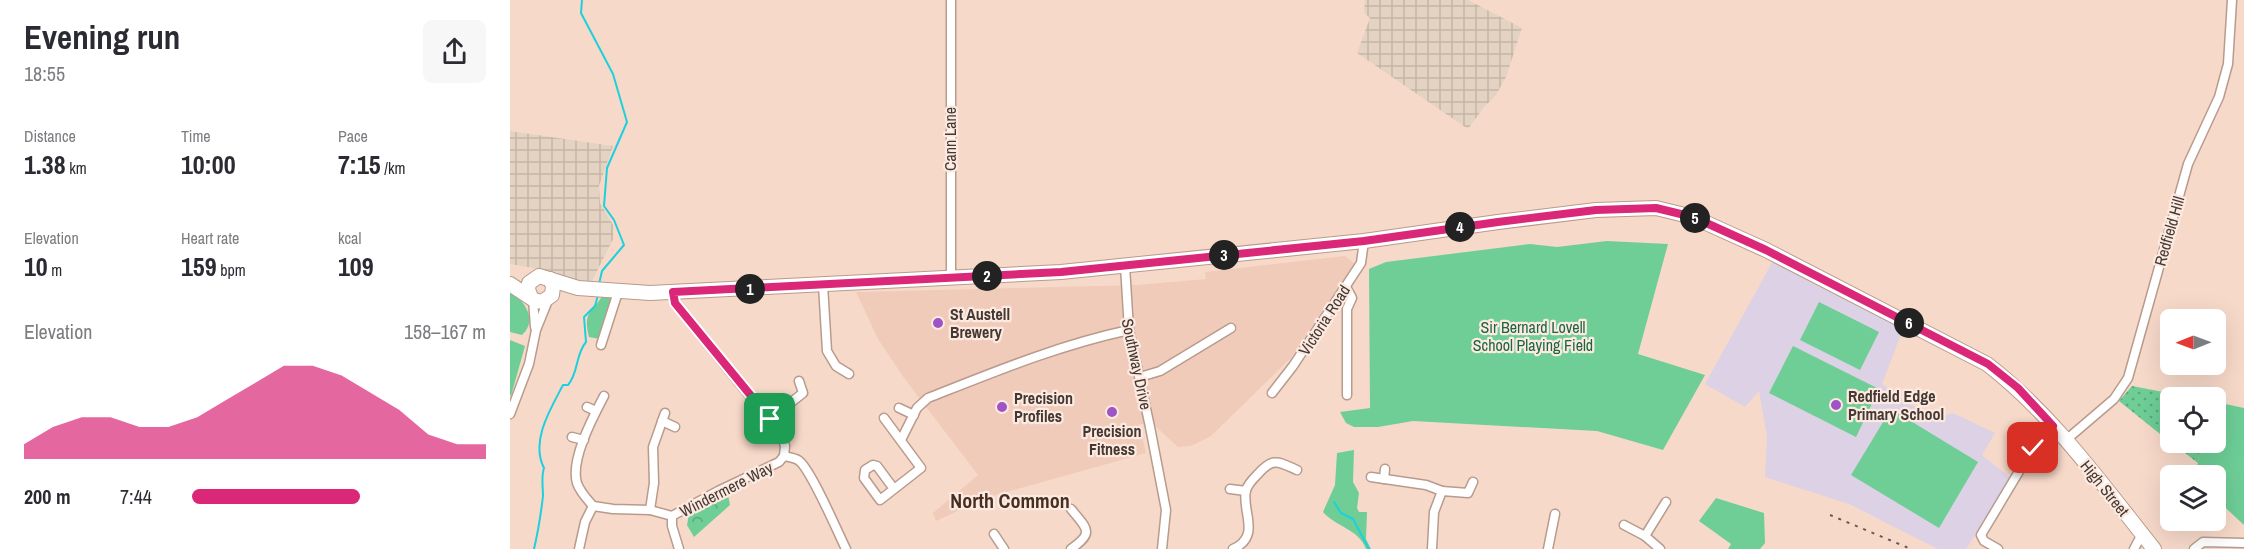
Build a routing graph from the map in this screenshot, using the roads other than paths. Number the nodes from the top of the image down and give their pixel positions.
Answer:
1 (951, 0) edge
2 (2232, 0) edge
3 (1364, 241) junction
4 (1125, 266) junction
5 (510, 277) edge
6 (951, 278) junction
7 (550, 279) junction
8 (532, 280) junction
9 (510, 284) edge
10 (823, 285) junction
11 (1346, 287) junction
12 (583, 289) junction
13 (612, 291) junction
14 (673, 292) junction
15 (551, 296) junction
16 (532, 298) junction
17 (1231, 328) dead end
18 (536, 330) junction
19 (1129, 330) junction
20 (601, 345) dead end
21 (849, 374) dead end
22 (1140, 377) junction
23 (1337, 380) dead end
24 (1347, 380) junction
25 (799, 381) dead end
26 (1272, 393) dead end
27 (1347, 395) dead end
28 (604, 396) dead end
29 (587, 407) dead end
30 (899, 408) dead end
31 (596, 411) junction
32 (510, 414) edge
33 (914, 415) junction
34 (884, 418) dead end
35 (770, 419) junction
36 (2053, 426) junction
37 (675, 427) dead end
38 (572, 437) dead end
39 (584, 440) junction
40 (2066, 440) junction
41 (901, 441) junction
42 (784, 456) junction
43 (1297, 470) dead end
44 (1371, 477) dead end
45 (1434, 481) dead end
46 (1473, 482) dead end
47 (894, 489) dead end
48 (1230, 489) dead end
49 (1246, 491) junction
50 (1442, 491) junction
51 (1666, 502) dead end
52 (594, 506) junction
53 (1071, 509) dead end
54 (650, 510) junction
55 (1555, 514) dead end
56 (672, 516) junction
57 (1624, 525) dead end
58 (994, 534) dead end
59 (2142, 534) junction
60 (1645, 536) junction
61 (2244, 543) edge
62 (579, 549) edge
63 (680, 549) edge
64 (846, 549) edge
65 (1004, 549) edge
66 (1071, 549) edge
67 (1162, 549) edge
68 (1233, 549) edge
69 (1432, 549) edge
70 (1548, 549) edge
71 (1660, 549) edge
72 (1998, 549) edge
73 (2134, 549) edge
74 (2154, 549) edge
75 (2194, 549) edge

1 - 6 street, Cann Lane
2 - 40 street, Redfield Hill
3 - 4 main road, High Street
3 - 11 street, Victoria Road
3 - 36 main road, High Street
4 - 6 main road, High Street
4 - 19 street, Southway Drive
5 - 8 main road
6 - 10 main road, High Street
7 - 8 main road
7 - 12 main road
7 - 15 main road
8 - 16 main road
9 - 16 main road
10 - 14 main road, High Street
10 - 21 street
11 - 24 street
11 - 26 street, Victoria Road
12 - 13 main road, High Street
12 - 15 main road
13 - 14 main road, High Street
13 - 20 street
14 - 35 street
15 - 16 main road
15 - 18 street
16 - 18 street
17 - 22 street
18 - 32 street
19 - 22 street, Southway Drive
19 - 33 street
22 - 67 street, Southway Drive
23 - 24 street
24 - 27 street
25 - 35 street
28 - 31 street
29 - 31 street
30 - 33 street
31 - 39 street
33 - 41 street
34 - 41 street
35 - 42 street
36 - 40 main road, High Street
36 - 72 street
37 - 54 street
38 - 39 street
39 - 52 street
40 - 59 main road, High Street
41 - 47 street
42 - 56 street, Windermere Way
42 - 64 street
43 - 49 street
44 - 50 street
45 - 50 street
46 - 50 street
48 - 49 street
49 - 68 street
50 - 69 street
51 - 60 street
52 - 54 street, Windermere Way
52 - 62 street
53 - 66 street
54 - 56 street, Windermere Way
55 - 70 street
56 - 63 street
57 - 60 street
58 - 65 street
59 - 73 street
59 - 74 main road, High Street
60 - 71 street
61 - 75 street

